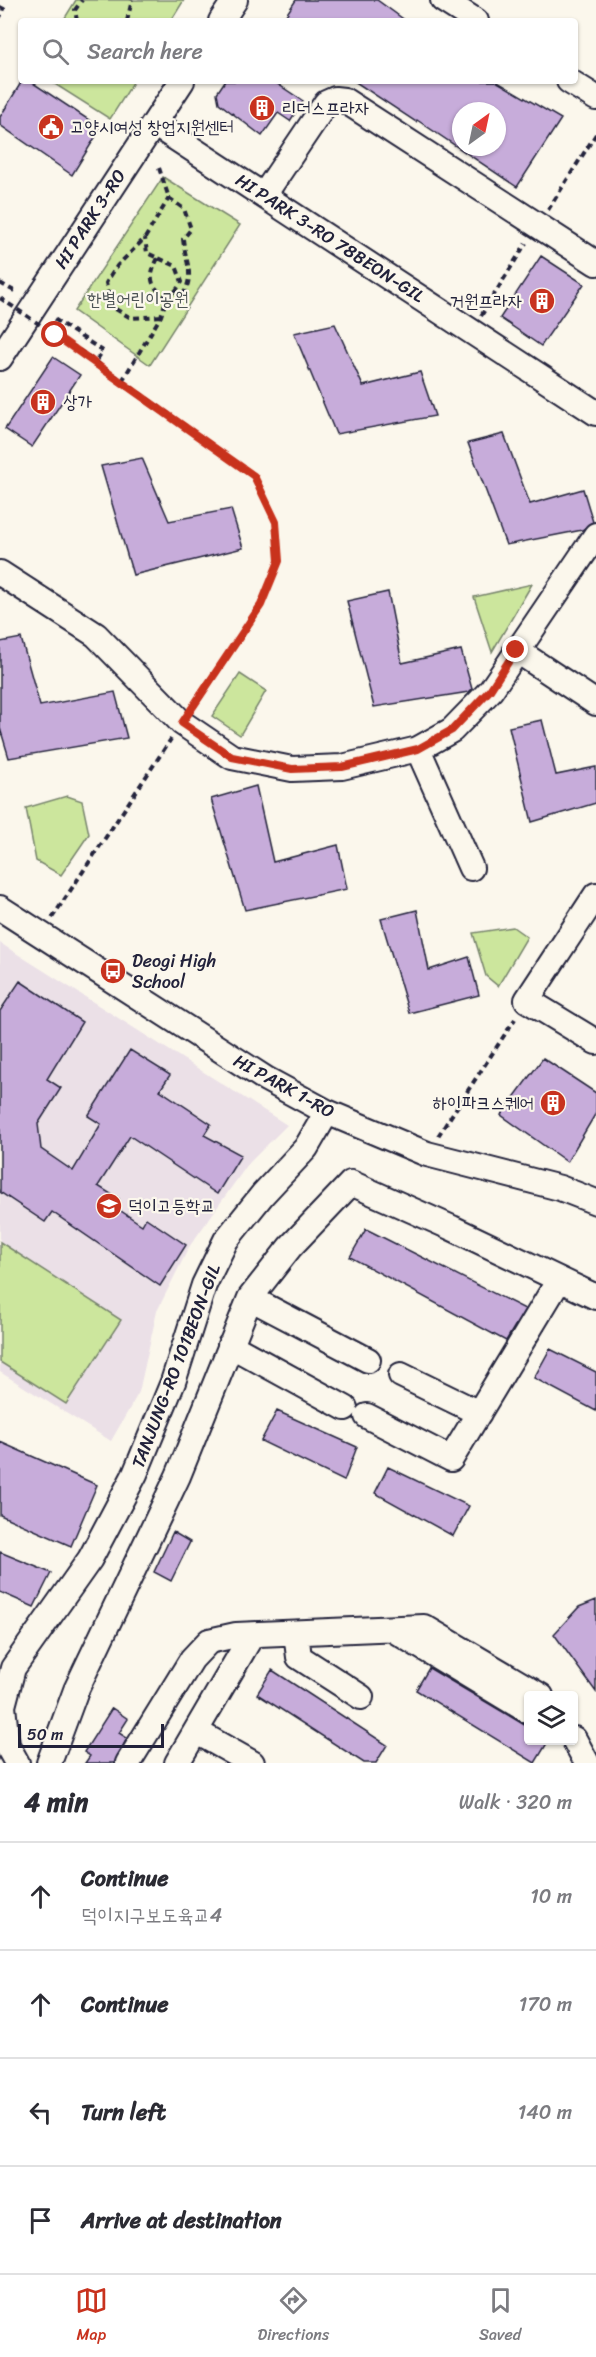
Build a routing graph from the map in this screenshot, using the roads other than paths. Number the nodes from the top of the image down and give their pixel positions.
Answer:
1 (235, 0) edge
2 (443, 0) edge
3 (223, 18) edge
4 (471, 18) edge
5 (180, 84) edge
6 (574, 84) edge
7 (596, 98) edge
8 (154, 124) junction
9 (264, 195) junction
10 (596, 262) edge
11 (0, 358) edge
12 (596, 413) edge
13 (596, 535) edge
14 (0, 573) edge
15 (516, 650) junction
16 (596, 703) edge
17 (418, 749) junction
18 (471, 868) dead end
19 (596, 895) edge
20 (0, 908) edge
21 (596, 1042) edge
22 (327, 1112) junction
23 (596, 1202) edge
24 (559, 1280) junction
25 (596, 1297) edge
26 (250, 1298) junction
27 (230, 1345) junction
28 (368, 1360) dead end
29 (401, 1374) dead end
30 (479, 1413) junction
31 (392, 1629) junction
32 (296, 1633) junction
33 (252, 1635) junction
34 (534, 1691) edge
35 (361, 1697) dead end
36 (524, 1709) edge
37 (197, 1731) junction
38 (576, 1745) edge
39 (17, 1763) edge
40 (49, 1763) edge
41 (128, 1763) edge
42 (177, 1763) edge
43 (252, 1763) edge
44 (586, 1763) edge

1 - 3 street
2 - 4 street
5 - 8 street, HI PARK 3-RO
6 - 7 street
8 - 9 street, HI PARK 3-RO 78BEON-GIL
8 - 11 street, HI PARK 3-RO
9 - 10 street
9 - 12 street, HI PARK 3-RO 78BEON-GIL
13 - 15 street
14 - 17 street
15 - 16 street
15 - 17 street
17 - 18 street
19 - 21 street
20 - 22 street, HI PARK 1-RO
22 - 23 street, HI PARK 1-RO
22 - 39 street, TANJUNG-RO 101BEON-GIL
24 - 25 street
24 - 26 street
24 - 30 street
26 - 27 street
26 - 28 street
27 - 30 street
27 - 40 street
29 - 30 street
31 - 32 street
31 - 34 street
31 - 36 street
32 - 33 street
32 - 35 street
33 - 37 street
33 - 41 street
37 - 42 street
37 - 43 street
38 - 44 street

